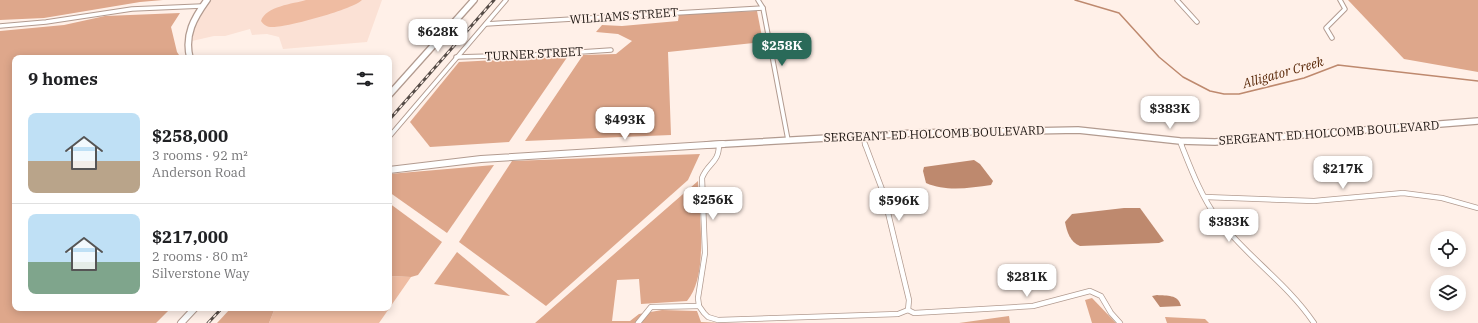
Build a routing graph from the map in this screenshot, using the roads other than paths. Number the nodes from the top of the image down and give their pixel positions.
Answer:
1 (207, 0) edge
2 (474, 0) edge
3 (506, 0) edge
4 (758, 0) edge
5 (1177, 0) edge
6 (1340, 0) edge
7 (202, 6) junction
8 (763, 8) junction
9 (1197, 22) dead end
10 (486, 24) junction
11 (0, 26) edge
12 (1332, 38) dead end
13 (611, 50) dead end
14 (189, 55) edge
15 (456, 58) junction
16 (392, 91) edge
17 (1478, 121) edge
18 (392, 133) edge
19 (863, 136) junction
20 (788, 140) junction
21 (1180, 141) junction
22 (719, 144) junction
23 (392, 170) edge
24 (1205, 197) junction
25 (1478, 208) edge
26 (699, 306) junction
27 (908, 310) junction
28 (192, 311) edge
29 (181, 323) edge
30 (638, 323) edge
31 (1120, 323) edge
32 (1314, 323) edge

1 - 7 street
2 - 16 street
3 - 10 street
4 - 8 street
5 - 9 street
6 - 12 street
7 - 11 street
7 - 14 street
8 - 10 street, WILLIAMS STREET
8 - 20 street
10 - 15 street
13 - 15 street, TURNER STREET
15 - 18 street
17 - 21 street, SERGEANT ED HOLCOMB BOULEVARD
19 - 20 street, SERGEANT ED HOLCOMB BOULEVARD
19 - 21 street, SERGEANT ED HOLCOMB BOULEVARD
19 - 27 street
20 - 22 street, SERGEANT ED HOLCOMB BOULEVARD
21 - 24 street
22 - 23 street, SERGEANT ED HOLCOMB BOULEVARD
22 - 26 street
24 - 25 street
24 - 32 street
26 - 27 street
26 - 30 street
27 - 31 street
28 - 29 street

